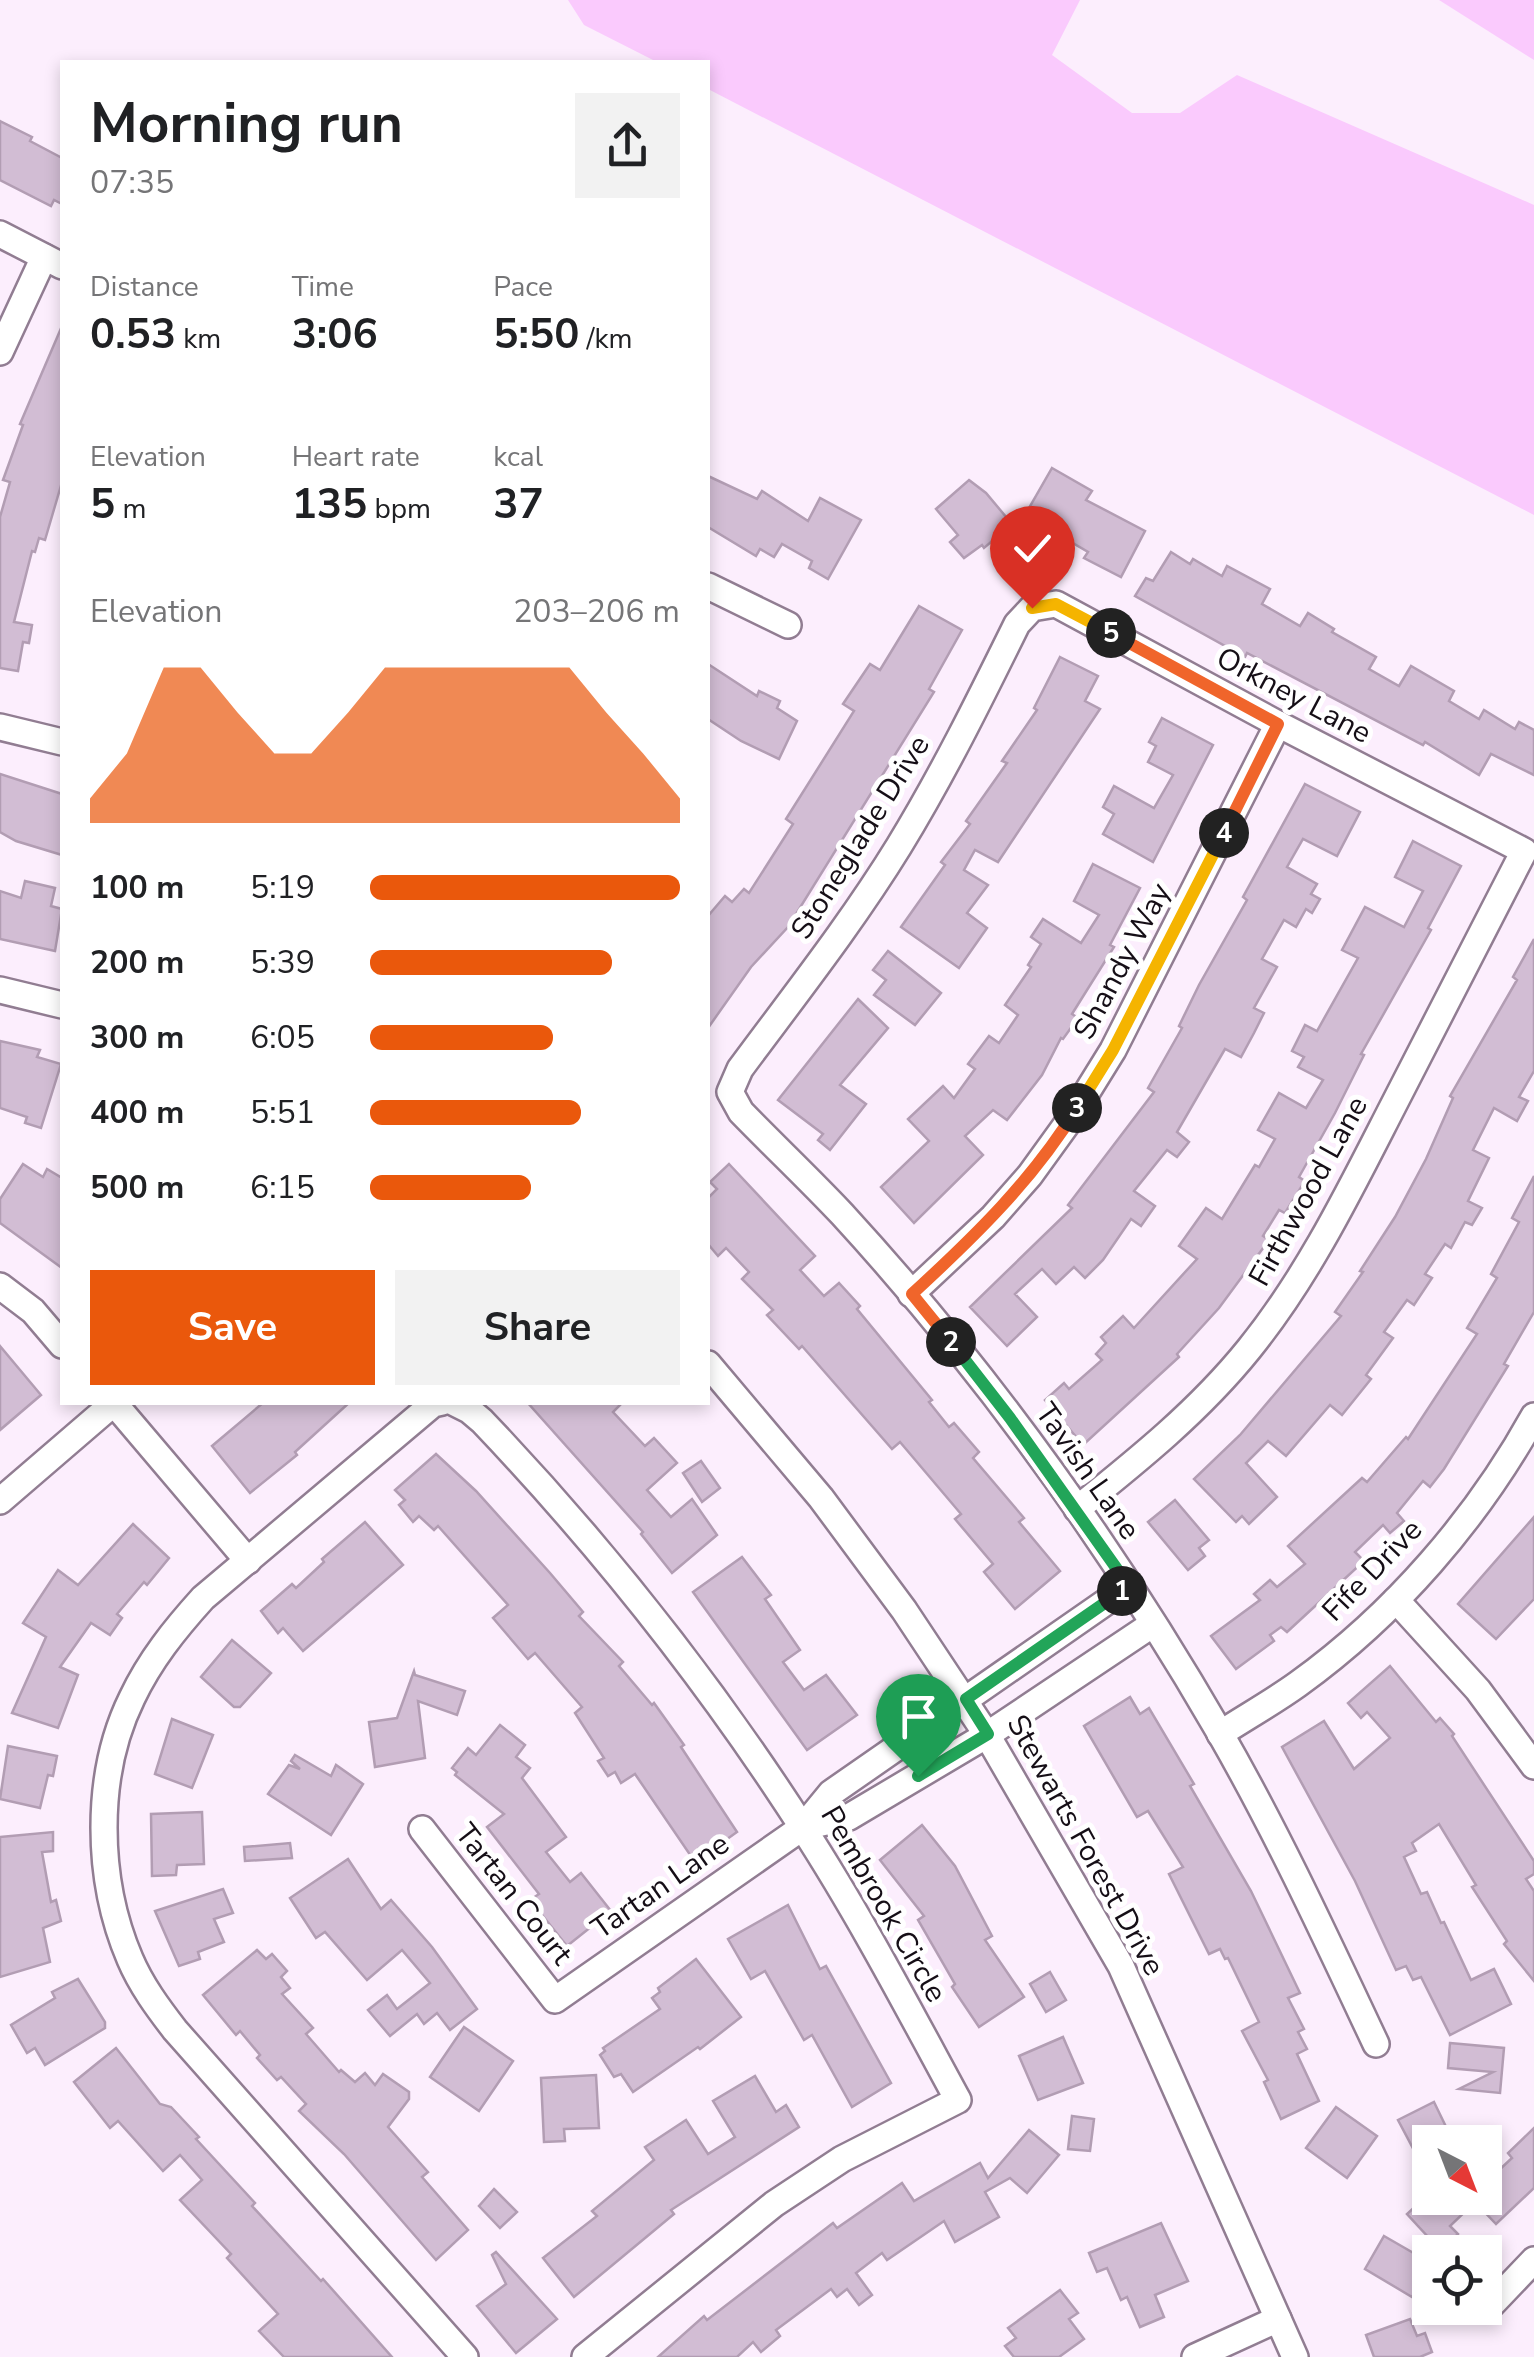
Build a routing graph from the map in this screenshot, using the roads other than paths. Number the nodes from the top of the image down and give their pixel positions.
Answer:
1 (0, 234) edge
2 (54, 262) edge
3 (0, 352) edge
4 (710, 587) edge
5 (1032, 608) joint
6 (788, 625) dead end
7 (1278, 724) junction
8 (0, 727) edge
9 (60, 742) edge
10 (1524, 852) joint
11 (0, 990) edge
12 (60, 1005) edge
13 (730, 1092) joint
14 (0, 1286) edge
15 (912, 1294) junction
16 (60, 1343) edge
17 (710, 1366) edge
18 (112, 1405) edge
19 (116, 1405) edge
20 (432, 1405) edge
21 (459, 1405) edge
22 (1534, 1416) edge
23 (0, 1502) edge
24 (1077, 1509) junction
25 (248, 1561) junction
26 (1129, 1586) junction
27 (1396, 1600) junction
28 (1153, 1624) junction
29 (966, 1699) junction
30 (988, 1734) junction
31 (1220, 1734) junction
32 (1534, 1766) edge
33 (802, 1826) junction
34 (422, 1829) dead end
35 (555, 2000) joint
36 (1376, 2044) dead end
37 (1534, 2260) edge
38 (1502, 2292) edge
39 (1278, 2319) junction
40 (1287, 2355) edge
41 (465, 2357) edge
42 (585, 2357) edge
43 (1195, 2357) edge

1 - 2 street
2 - 3 street
4 - 6 street
5 - 7 street, Orkney Lane
5 - 13 street, Stoneglade Drive
7 - 10 street, Orkney Lane
7 - 15 street, Shandy Way
8 - 9 street
10 - 24 street, Firthwood Lane
11 - 12 street
13 - 15 street, Tavish Lane
14 - 16 street
15 - 24 street, Tavish Lane
17 - 29 street, Stewarts Forest Drive
18 - 23 street
19 - 25 street
20 - 25 street
21 - 33 street, Pembrook Circle
22 - 27 street, Fife Drive
24 - 26 street, Tavish Lane
25 - 41 street
26 - 28 street, Tavish Lane
26 - 29 street, Tartan Lane
27 - 31 street, Fife Drive
27 - 32 street
28 - 30 street, Tartan Lane
28 - 31 street, Tavish Lane
29 - 30 street, Stewarts Forest Drive
29 - 33 street, Tartan Lane
30 - 33 street, Tartan Lane
30 - 39 street, Stewarts Forest Drive
31 - 36 street, Tavish Lane
33 - 35 street, Tartan Lane
33 - 42 street, Pembrook Circle
34 - 35 street, Tartan Court
37 - 38 street
39 - 40 street, Stewarts Forest Drive
39 - 43 street

